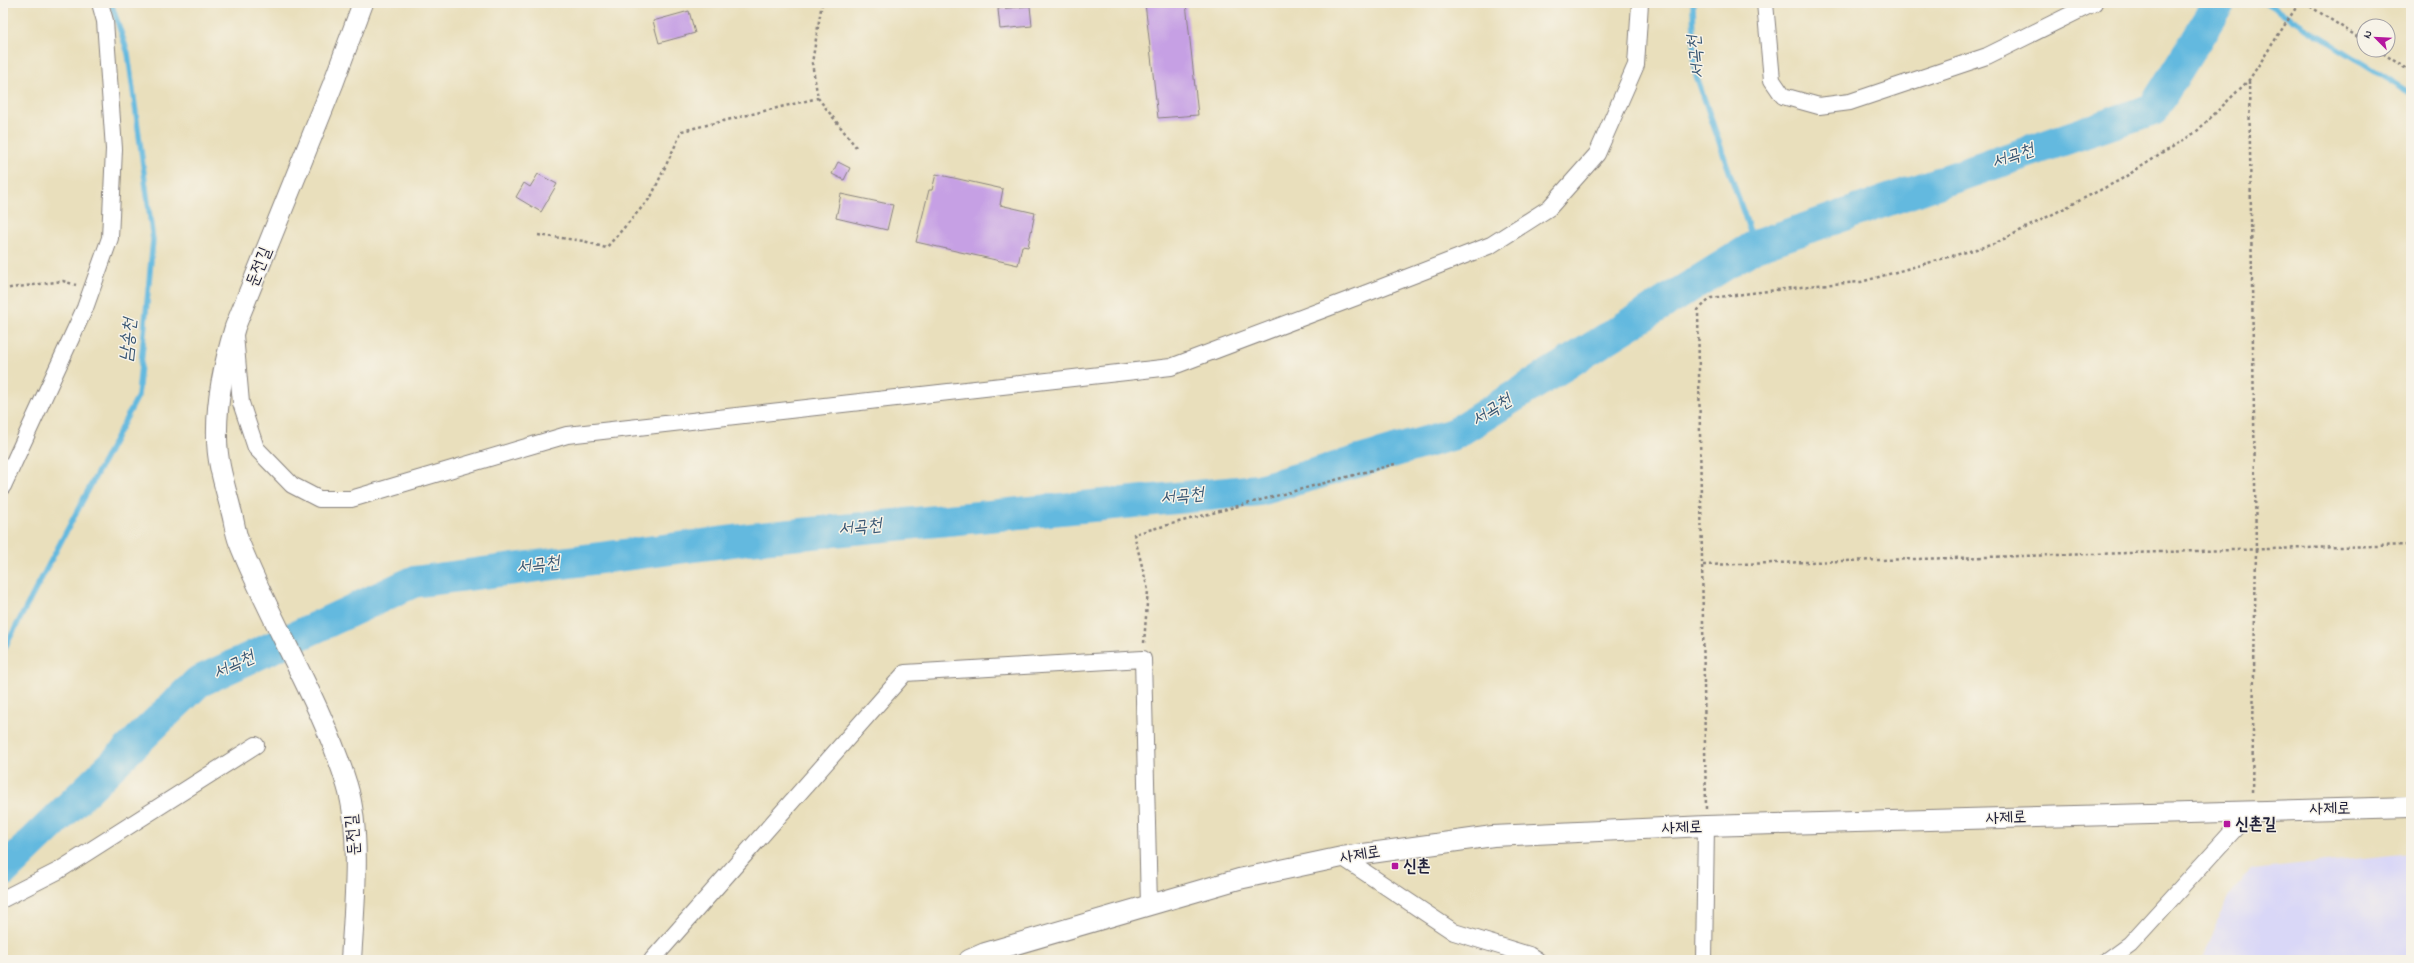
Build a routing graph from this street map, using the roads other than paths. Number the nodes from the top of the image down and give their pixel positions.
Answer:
1 (100, 3) edge
2 (363, 3) edge
3 (1640, 3) edge
4 (1765, 3) edge
5 (2094, 3) edge
6 (234, 327) junction
7 (3, 486) edge
8 (256, 746) dead end
9 (2411, 807) edge
10 (2252, 810) junction
11 (1706, 826) junction
12 (1342, 857) junction
13 (3, 899) edge
14 (1149, 905) junction
15 (352, 960) edge
16 (652, 960) edge
17 (969, 960) edge
18 (1537, 960) edge
19 (1704, 960) edge
20 (2108, 960) edge

1 - 7 street
2 - 6 street, 둔전길
3 - 6 street
4 - 5 street
6 - 15 street, 둔전길
8 - 13 street
9 - 10 street, 사제로
10 - 11 street, 사제로
10 - 20 street
11 - 12 street, 사제로
11 - 19 street
12 - 14 street, 사제로
12 - 18 street
14 - 16 street
14 - 17 street, 사제로

